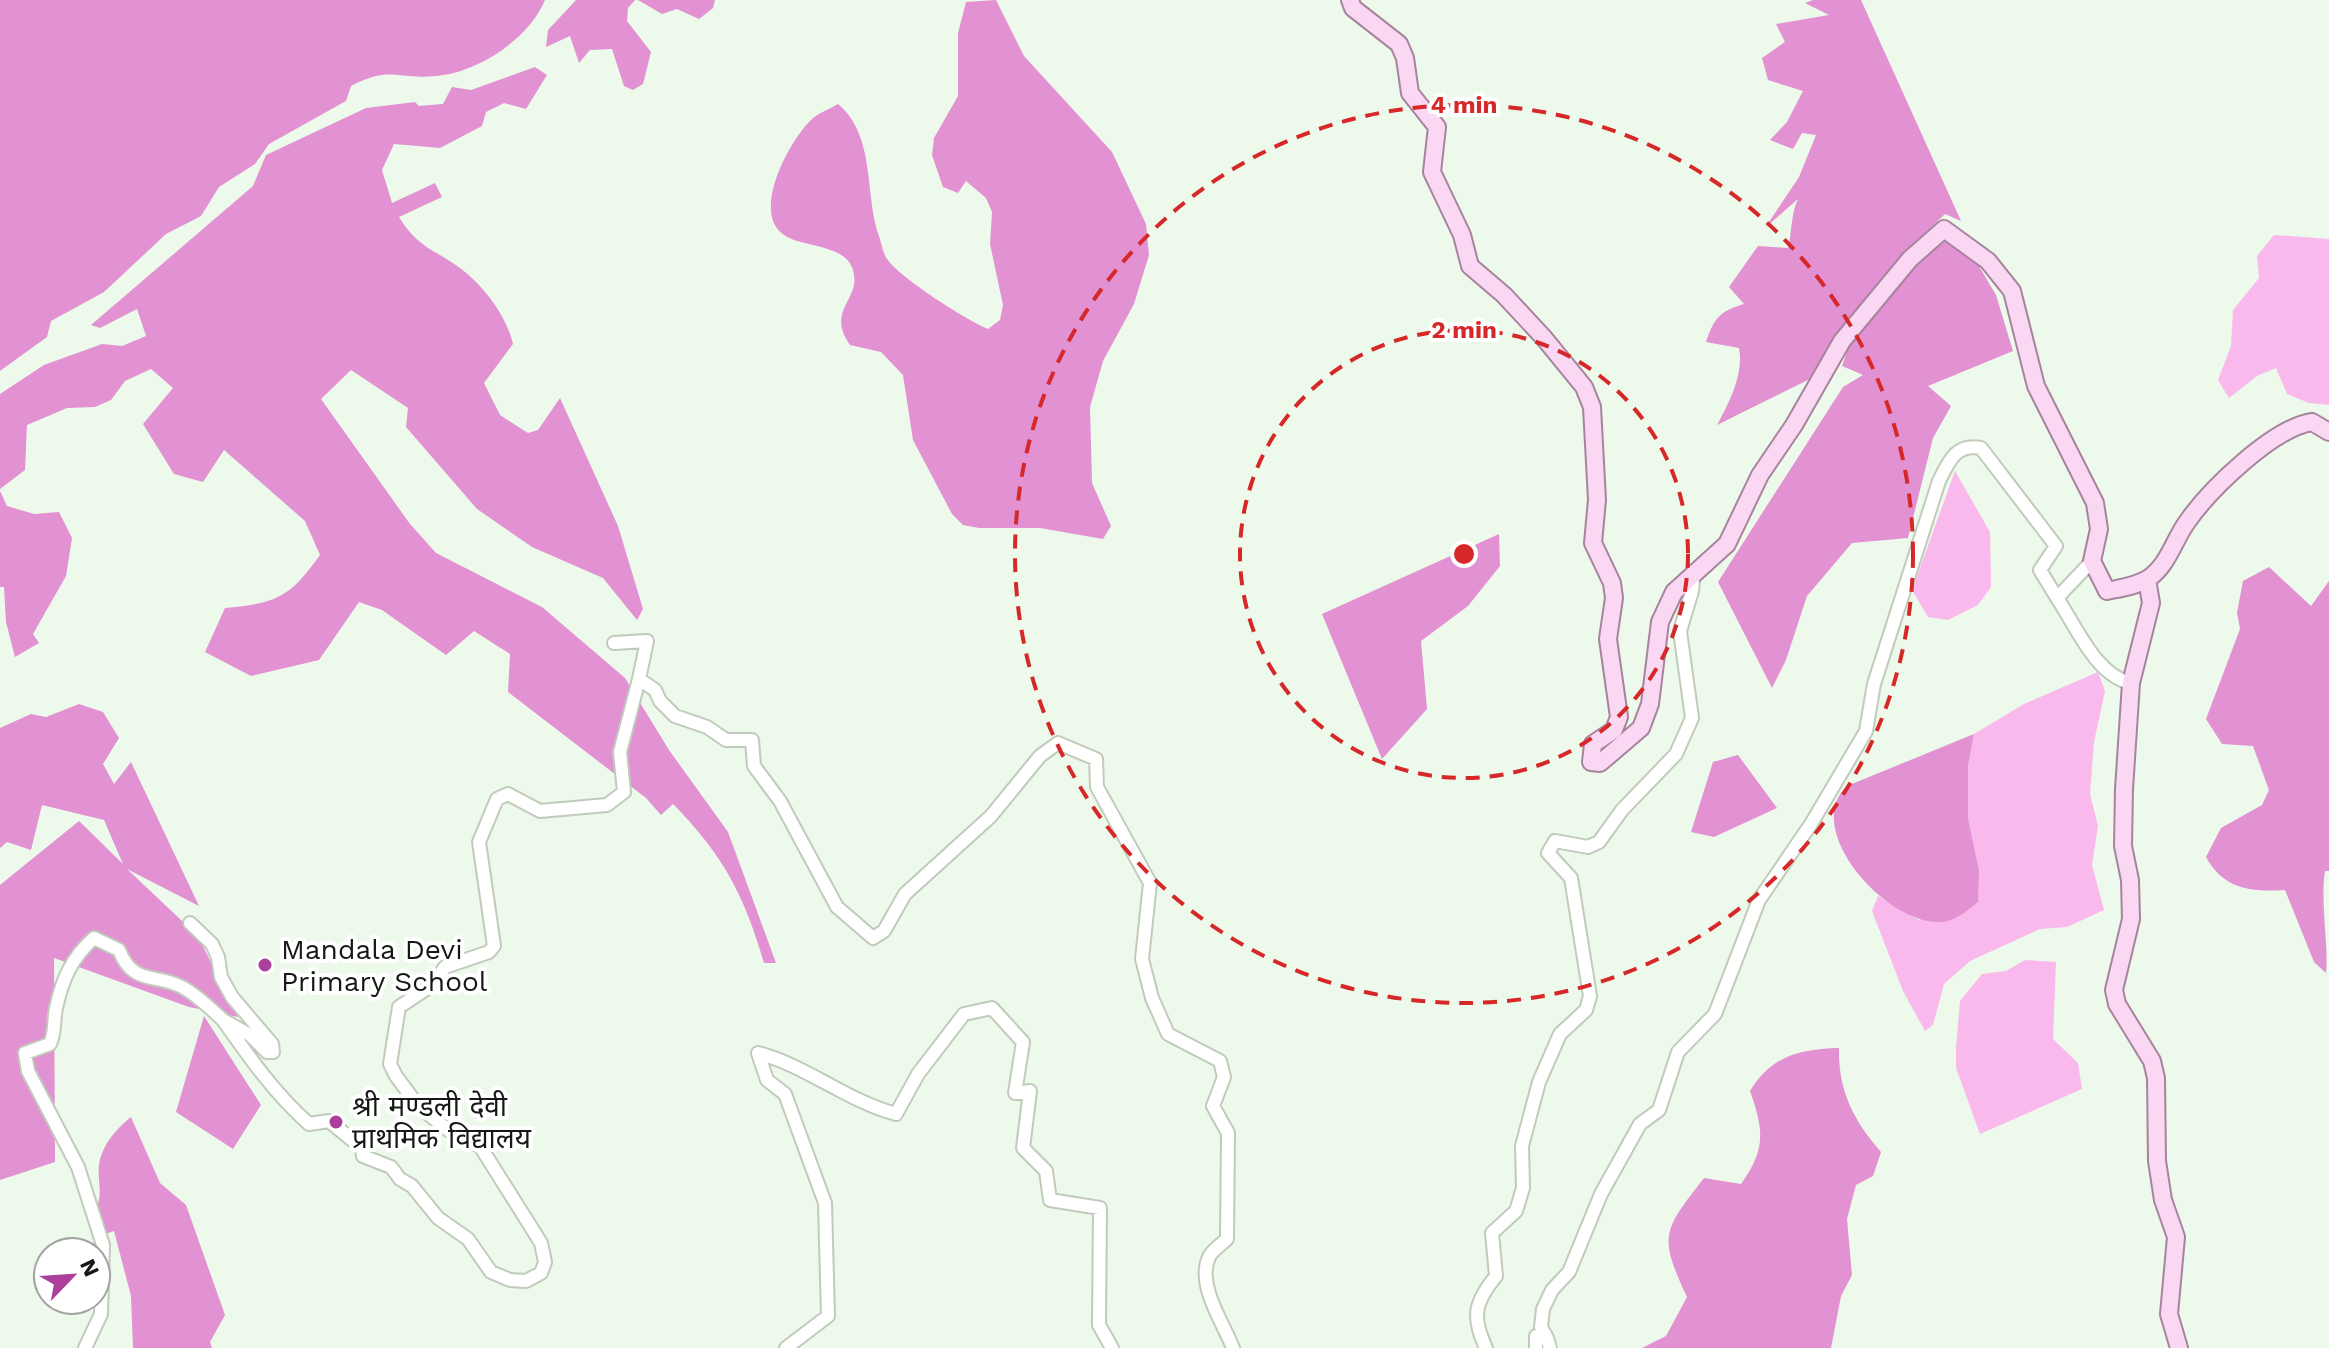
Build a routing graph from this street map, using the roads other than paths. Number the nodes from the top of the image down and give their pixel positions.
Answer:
1 (1350, 0) edge
2 (2329, 432) edge
3 (2092, 561) junction
4 (1694, 571) junction
5 (2147, 579) junction
6 (2057, 598) junction
7 (614, 643) dead end
8 (639, 679) junction
9 (2131, 683) junction
10 (190, 923) dead end
11 (223, 1020) junction
12 (1548, 1343) edge
13 (85, 1348) edge
14 (786, 1348) edge
15 (1112, 1348) edge
16 (1233, 1348) edge
17 (1486, 1348) edge
18 (1536, 1348) edge
19 (2179, 1348) edge

1 - 4 main road
2 - 5 main road
3 - 4 main road
3 - 5 main road
3 - 6 street
4 - 17 street
5 - 9 main road
6 - 9 street
6 - 12 street
7 - 8 street
8 - 11 street
8 - 16 street
9 - 19 main road
10 - 11 street
11 - 13 street
12 - 18 street
14 - 15 street

